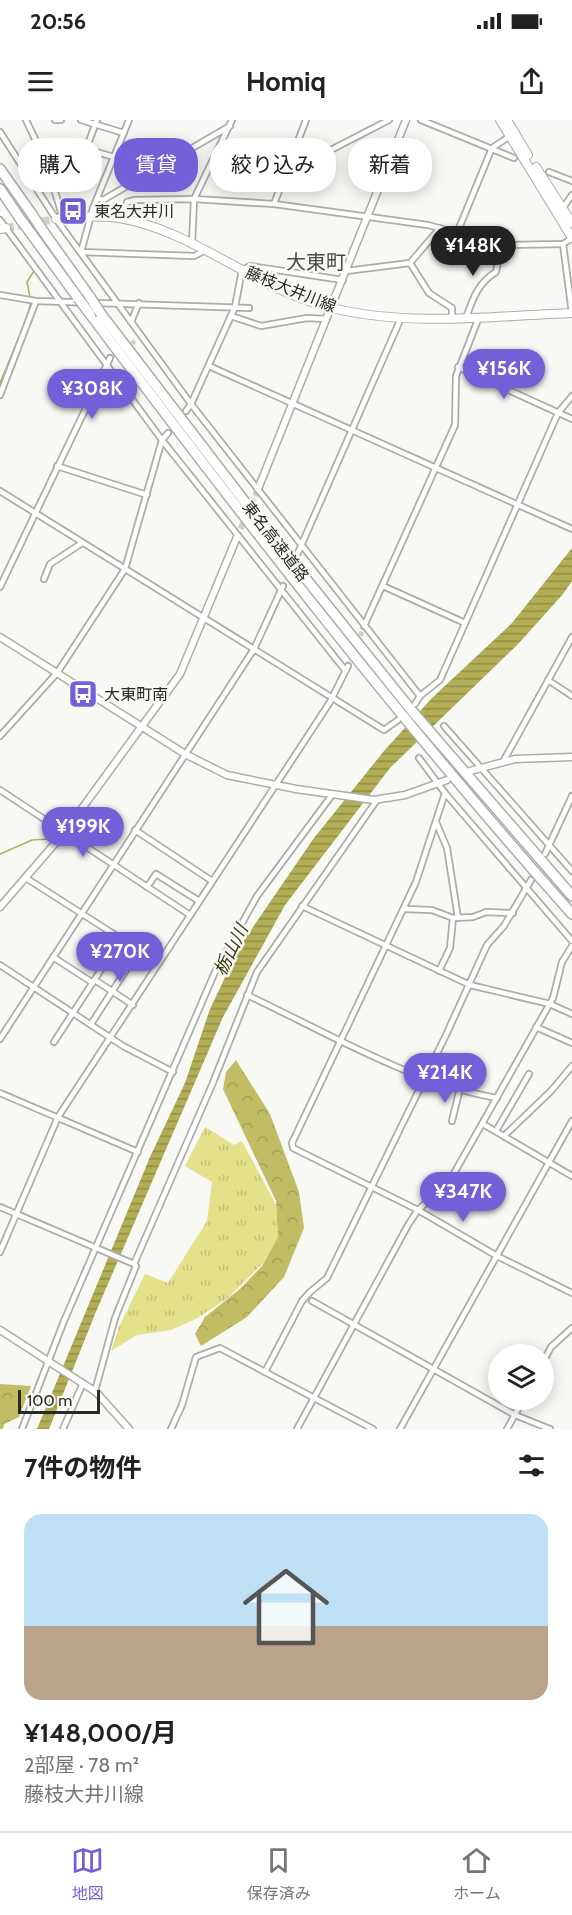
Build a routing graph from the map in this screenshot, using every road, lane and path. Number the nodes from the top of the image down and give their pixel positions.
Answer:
1 (26, 120) edge
2 (55, 120) edge
3 (61, 120) edge
4 (81, 120) edge
5 (129, 120) edge
6 (306, 120) edge
7 (389, 120) edge
8 (406, 120) edge
9 (421, 120) edge
10 (500, 120) edge
11 (507, 120) edge
12 (96, 122) edge
13 (231, 123) edge
14 (0, 132) edge
15 (124, 133) junction
16 (510, 136) junction
17 (122, 138) edge
18 (298, 138) edge
19 (336, 147) edge
20 (492, 148) junction
21 (114, 158) joint
22 (514, 158) dead end
23 (0, 169) edge
24 (549, 172) dead end
25 (572, 181) edge
26 (0, 189) edge
27 (278, 192) edge
28 (572, 195) edge
29 (97, 198) junction
30 (194, 199) junction
31 (274, 204) junction
32 (562, 209) junction
33 (92, 215) junction
34 (367, 217) junction
35 (121, 218) junction
36 (60, 219) junction
37 (0, 220) edge
38 (572, 223) edge
39 (3, 228) edge
40 (440, 228) junction
41 (457, 233) junction
42 (572, 238) edge
43 (563, 244) junction
44 (192, 245) junction
45 (501, 245) junction
46 (204, 251) junction
47 (81, 252) junction
48 (410, 263) junction
49 (242, 270) junction
50 (346, 271) junction
51 (343, 280) junction
52 (0, 295) edge
53 (36, 300) junction
54 (61, 300) junction
55 (116, 303) junction
56 (139, 303) junction
57 (235, 307) junction
58 (249, 308) dead end
59 (332, 308) junction
60 (572, 314) edge
61 (231, 316) junction
62 (478, 317) junction
63 (402, 318) junction
64 (452, 318) junction
65 (466, 318) junction
66 (327, 319) junction
67 (131, 322) junction
68 (141, 336) junction
69 (135, 341) tunnel mouth
70 (110, 358) tunnel mouth
71 (106, 364) junction
72 (209, 366) junction
73 (458, 367) junction
74 (0, 394) edge
75 (572, 396) edge
76 (191, 404) junction
77 (291, 405) junction
78 (186, 411) dead end
79 (558, 413) junction
80 (572, 419) edge
81 (353, 431) junction
82 (168, 433) dead end
83 (162, 440) junction
84 (57, 466) junction
85 (436, 468) junction
86 (258, 489) junction
87 (0, 491) edge
88 (147, 495) junction
89 (519, 504) junction
90 (37, 514) junction
91 (572, 530) edge
92 (237, 537) junction
93 (82, 543) junction
94 (301, 547) junction
95 (297, 555) dead end
96 (125, 569) junction
97 (45, 579) dead end
98 (283, 586) dead end
99 (383, 586) junction
100 (0, 587) edge
101 (280, 591) junction
102 (204, 619) junction
103 (465, 623) junction
104 (364, 627) junction
105 (0, 637) edge
106 (572, 637) edge
107 (254, 649) junction
108 (57, 673) junction
109 (548, 680) junction
110 (420, 696) junction
111 (572, 696) edge
112 (331, 699) junction
113 (413, 708) junction
114 (401, 719) junction
115 (444, 726) dead end
116 (142, 728) junction
117 (0, 736) edge
118 (428, 738) junction
119 (185, 754) junction
120 (572, 757) edge
121 (419, 758) dead end
122 (504, 760) junction
123 (481, 767) junction
124 (470, 771) dead end
125 (447, 780) dead end
126 (438, 783) junction
127 (275, 785) junction
128 (0, 790) edge
129 (446, 793) junction
130 (334, 795) junction
131 (572, 796) edge
132 (376, 800) junction
133 (436, 822) junction
134 (135, 830) junction
135 (64, 832) junction
136 (549, 845) junction
137 (545, 854) dead end
138 (113, 864) junction
139 (572, 871) edge
140 (26, 878) junction
141 (531, 880) dead end
142 (212, 881) junction
143 (147, 887) junction
144 (527, 887) junction
145 (572, 896) edge
146 (199, 901) junction
147 (302, 906) junction
148 (0, 907) edge
149 (404, 909) junction
150 (82, 913) junction
151 (513, 913) junction
152 (572, 914) edge
153 (190, 915) junction
154 (455, 918) junction
155 (121, 939) junction
156 (572, 941) edge
157 (387, 946) junction
158 (572, 946) edge
159 (139, 950) junction
160 (53, 957) junction
161 (159, 963) junction
162 (0, 965) edge
163 (439, 971) junction
164 (94, 981) junction
165 (470, 985) junction
166 (34, 987) junction
167 (112, 992) junction
168 (247, 995) junction
169 (550, 1004) junction
170 (132, 1005) junction
171 (74, 1013) junction
172 (572, 1014) edge
173 (91, 1024) junction
174 (536, 1027) junction
175 (111, 1038) junction
176 (0, 1039) edge
177 (342, 1040) junction
178 (54, 1042) dead end
179 (572, 1044) edge
180 (572, 1066) edge
181 (174, 1072) junction
182 (529, 1074) dead end
183 (423, 1079) junction
184 (459, 1092) junction
185 (0, 1093) edge
186 (497, 1098) junction
187 (58, 1117) junction
188 (572, 1120) edge
189 (452, 1121) dead end
190 (483, 1124) junction
191 (496, 1131) junction
192 (504, 1136) junction
193 (138, 1152) junction
194 (548, 1163) junction
195 (572, 1176) edge
196 (371, 1188) junction
197 (0, 1207) edge
198 (418, 1210) junction
199 (16, 1214) junction
200 (97, 1249) junction
201 (0, 1252) edge
202 (497, 1256) junction
203 (134, 1264) junction
204 (572, 1293) edge
205 (312, 1301) dead end
206 (352, 1324) junction
207 (572, 1328) edge
208 (0, 1330) edge
209 (554, 1344) edge
210 (48, 1361) junction
211 (432, 1369) junction
212 (265, 1372) junction
213 (83, 1383) junction
214 (95, 1391) junction
215 (314, 1397) junction
216 (518, 1410) edge
217 (515, 1415) junction
218 (22, 1429) edge
219 (63, 1429) edge
220 (129, 1429) edge
221 (171, 1429) edge
222 (297, 1429) edge
223 (373, 1429) edge
224 (400, 1429) edge
225 (507, 1429) edge
226 (550, 1429) edge

1 - 36 street
2 - 3 street
4 - 12 street
5 - 15 street
6 - 18 street
7 - 19 street
8 - 34 street
9 - 20 street
10 - 16 main road
11 - 32 main road
12 - 15 street
12 - 21 street
13 - 29 street
13 - 30 street
14 - 36 street
15 - 17 street
16 - 20 street
16 - 42 main road
20 - 22 street
20 - 41 street
21 - 29 street
23 - 113 highway, 東名高速道路, bridge
24 - 25 street
26 - 114 highway, 東名高速道路, bridge
27 - 31 street
28 - 32 street
29 - 33 street
30 - 31 street
30 - 35 street
30 - 44 street
31 - 34 street
32 - 38 main road
33 - 35 main road, 藤枝大井川線
33 - 36 main road, 藤枝大井川線
33 - 47 street
34 - 40 street
34 - 50 street
35 - 44 main road, 藤枝大井川線
36 - 47 street
37 - 39 street
39 - 54 street
40 - 41 street
40 - 48 street
41 - 45 street
42 - 43 street
43 - 45 street
43 - 60 street
44 - 46 main road, 藤枝大井川線
45 - 65 street
46 - 47 street
46 - 49 main road, 藤枝大井川線
47 - 55 street
48 - 50 street
48 - 64 street
49 - 51 street
49 - 57 street
49 - 59 main road, 藤枝大井川線
50 - 51 street
51 - 59 street
52 - 53 street
53 - 54 street
53 - 74 street
54 - 55 street
54 - 71 street
55 - 56 street
55 - 67 street
56 - 57 street
56 - 67 street
57 - 58 street
57 - 61 street
59 - 63 main road, 藤枝大井川線
59 - 66 street
60 - 62 main road, 藤枝大井川線
61 - 66 street
61 - 72 street
62 - 65 main road, 藤枝大井川線
62 - 73 street
63 - 64 main road, 藤枝大井川線
63 - 81 street
64 - 65 main road, 藤枝大井川線
66 - 77 street
67 - 68 street
68 - 69 street
68 - 76 street
70 - 71 street
71 - 83 street
71 - 84 street
72 - 76 street
72 - 77 street
73 - 79 street
73 - 85 street
75 - 79 street
76 - 78 street
76 - 86 street
77 - 81 street
77 - 86 street
79 - 80 street
79 - 89 street
81 - 85 street
81 - 94 street
82 - 83 street
83 - 88 street
83 - 92 street
84 - 88 street
84 - 90 street
85 - 89 street
85 - 99 street
86 - 94 street
87 - 90 street
88 - 96 street
89 - 91 street
89 - 103 street
90 - 93 street
90 - 100 street
92 - 101 street
92 - 102 street
93 - 96 street
93 - 97 street
94 - 95 street
94 - 104 street
96 - 102 street
96 - 108 street
98 - 101 street
99 - 103 street
99 - 104 street
101 - 107 street
101 - 112 street
102 - 107 street
102 - 116 street
103 - 110 street
104 - 110 street
105 - 108 street
106 - 109 street
107 - 112 street
107 - 119 street
108 - 116 street
108 - 117 street
109 - 111 street
109 - 122 street
110 - 113 street
112 - 114 street
112 - 127 street
113 - 118 highway, 東名高速道路
114 - 118 highway, 東名高速道路
115 - 123 street
116 - 119 street
116 - 135 street
118 - 145 highway, 東名高速道路
118 - 152 highway, 東名高速道路
119 - 127 street
119 - 134 street
120 - 122 street
121 - 126 street
122 - 123 street
123 - 124 street
123 - 136 street
125 - 126 street
126 - 129 street
126 - 132 street
127 - 130 street
127 - 142 street
128 - 135 street
129 - 133 street
129 - 144 street
130 - 132 street
130 - 181 street
131 - 136 street
132 - 147 street
133 - 149 street
133 - 154 street
134 - 138 street
134 - 142 street
135 - 138 street
135 - 140 street
136 - 137 street
136 - 139 street
138 - 143 street
138 - 150 street
140 - 148 street
140 - 150 street
141 - 144 street
142 - 146 street
143 - 146 street
143 - 153 street
144 - 151 street
144 - 156 street
146 - 153 street
147 - 157 street
147 - 168 street
149 - 154 street
149 - 157 street
150 - 155 street
150 - 160 street
151 - 154 street
151 - 165 street
153 - 161 street
154 - 163 street
155 - 159 street
155 - 164 street
157 - 163 street
157 - 177 street
158 - 169 street
159 - 161 street
159 - 167 street
160 - 164 street
160 - 166 street
161 - 170 street
162 - 166 street
163 - 165 street
164 - 167 street
164 - 171 street
165 - 169 street
165 - 183 street
166 - 171 street
166 - 176 street
167 - 170 street
167 - 173 street
168 - 177 street
168 - 203 street
169 - 172 street
169 - 174 street
170 - 175 street
171 - 173 street
171 - 178 street
173 - 175 street
174 - 179 street
174 - 186 street
175 - 181 street
175 - 187 street
177 - 183 street
177 - 196 street
180 - 192 street
181 - 193 street
182 - 191 street
183 - 184 street
183 - 196 street
184 - 186 street
184 - 189 street
185 - 187 street
186 - 190 street
187 - 193 street
187 - 199 street
188 - 194 street
190 - 191 street
190 - 198 street
191 - 192 street
192 - 194 street
193 - 200 street
194 - 195 street
194 - 202 street
196 - 198 street
196 - 212 street
197 - 199 street
198 - 202 street
198 - 206 street
199 - 200 street
199 - 201 street
200 - 203 street
200 - 210 street
202 - 204 street
202 - 211 street
203 - 214 street
205 - 206 street
206 - 211 street
206 - 215 street
207 - 209 street
208 - 210 street
210 - 213 street
210 - 218 street
211 - 217 street
211 - 224 street
212 - 215 street
212 - 221 street
213 - 214 street
213 - 219 street
214 - 220 street
215 - 222 street
215 - 223 street
216 - 217 street
217 - 225 street
217 - 226 street

